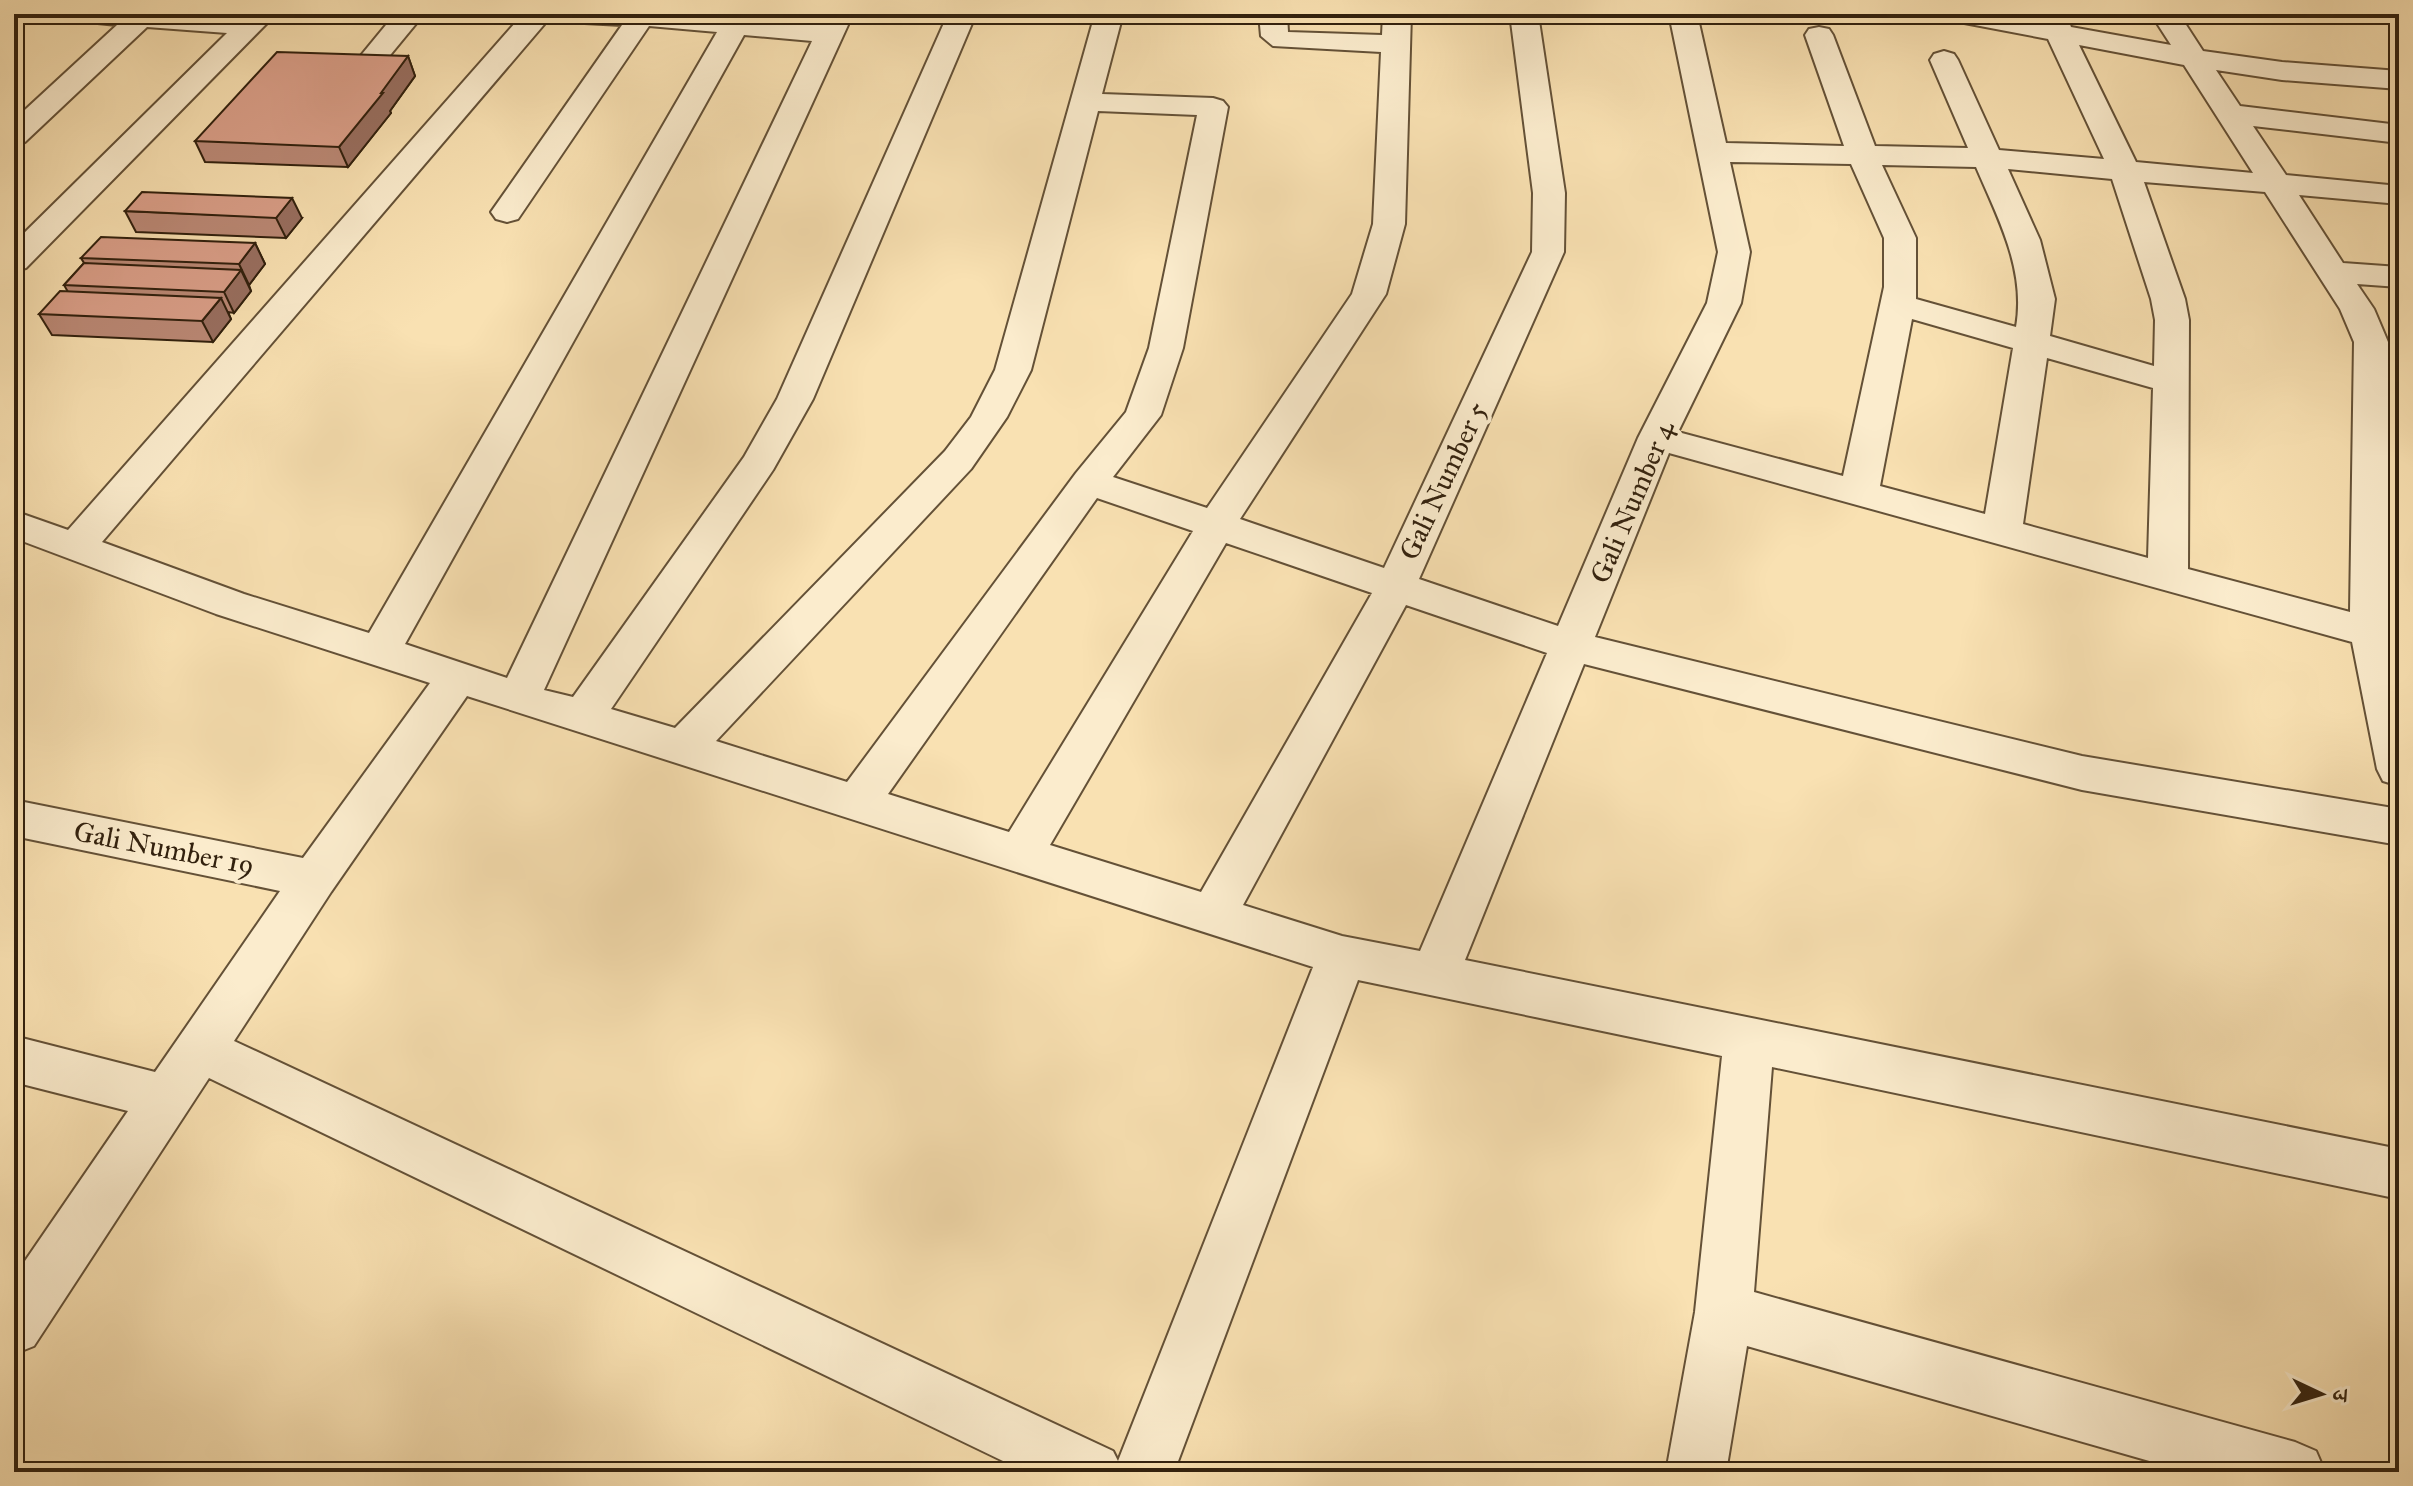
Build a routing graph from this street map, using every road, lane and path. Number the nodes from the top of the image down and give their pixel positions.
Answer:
1 (78, 14) edge
2 (410, 14) edge
3 (538, 14) edge
4 (552, 14) edge
5 (962, 14) edge
6 (1109, 14) edge
7 (1273, 14) edge
8 (1524, 14) edge
9 (1683, 14) edge
10 (1959, 14) edge
11 (2165, 14) edge
12 (143, 16) edge
13 (641, 17) junction
14 (693, 18) edge
15 (256, 20) edge
16 (2055, 22) edge
17 (834, 24) edge
18 (735, 25) junction
19 (1397, 29) edge
20 (1819, 35) dead end
21 (2193, 58) junction
22 (372, 59) edge
23 (1944, 60) dead end
24 (2399, 80) edge
25 (1085, 102) junction
26 (2229, 114) junction
27 (2399, 134) edge
28 (14, 136) edge
29 (1711, 152) junction
30 (1863, 156) junction
31 (1985, 158) junction
32 (2125, 171) junction
33 (2276, 183) junction
34 (2399, 195) edge
35 (507, 212) dead end
36 (14, 261) edge
37 (2333, 272) junction
38 (2399, 277) edge
39 (1897, 304) junction
40 (2031, 341) junction
41 (2171, 382) junction
42 (1657, 438) junction
43 (1089, 482) junction
44 (1859, 493) junction
45 (14, 524) edge
46 (1217, 524) junction
47 (2002, 532) junction
48 (75, 547) junction
49 (2168, 577) junction
50 (1394, 589) junction
51 (2385, 637) edge
52 (1571, 646) junction
53 (379, 652) junction
54 (458, 676) junction
55 (518, 699) junction
56 (583, 716) junction
57 (683, 748) junction
58 (2399, 769) edge
59 (857, 803) junction
60 (14, 818) edge
61 (2399, 827) edge
62 (1020, 854) junction
63 (314, 879) junction
64 (1213, 915) junction
65 (1342, 956) junction
66 (1434, 976) junction
67 (1749, 1041) junction
68 (201, 1050) junction
69 (14, 1059) edge
70 (169, 1099) junction
71 (2399, 1174) edge
72 (1724, 1312) junction
73 (14, 1326) edge
74 (1092, 1472) edge
75 (1144, 1472) edge
76 (1696, 1472) edge
77 (2295, 1472) edge

1 - 12 street
2 - 22 street
3 - 48 street
4 - 13 street
5 - 56 street
6 - 25 street
7 - 19 street
8 - 50 street, Gali Number 5
9 - 29 street, Gali Number 4
10 - 16 street
11 - 21 street
12 - 15 street
12 - 28 street
13 - 14 street
13 - 35 street
14 - 18 street
15 - 36 street
16 - 21 street
16 - 32 street
17 - 18 street
17 - 55 street
18 - 53 street
19 - 46 street
20 - 30 street
21 - 24 street
21 - 26 street
23 - 31 street
25 - 43 street
25 - 57 street
26 - 27 street
26 - 33 street
29 - 30 street
29 - 42 street, Gali Number 4
30 - 31 street
30 - 39 street
31 - 32 street
31 - 40 street
32 - 33 street
32 - 41 street
33 - 34 street
33 - 37 street
37 - 38 street
37 - 51 street
39 - 40 street
39 - 44 street
40 - 41 street
40 - 47 street
41 - 49 street
42 - 44 street
42 - 52 street, Gali Number 4
43 - 46 street
43 - 59 street
44 - 47 street
45 - 48 street
46 - 50 street
46 - 62 street
47 - 49 street
48 - 53 street
49 - 51 street
50 - 52 street
50 - 64 street, Gali Number 5
51 - 58 street
52 - 61 street
52 - 66 street, Gali Number 4
53 - 54 street
54 - 55 street
54 - 63 street
55 - 56 street
56 - 57 street
57 - 59 street
59 - 62 street
60 - 63 street, Gali Number 19
62 - 64 street
63 - 68 street
64 - 65 street
65 - 66 street
65 - 75 street
66 - 67 street
67 - 71 street
67 - 72 street
68 - 70 street
68 - 74 street
69 - 70 street
70 - 73 street
72 - 76 street
72 - 77 street

